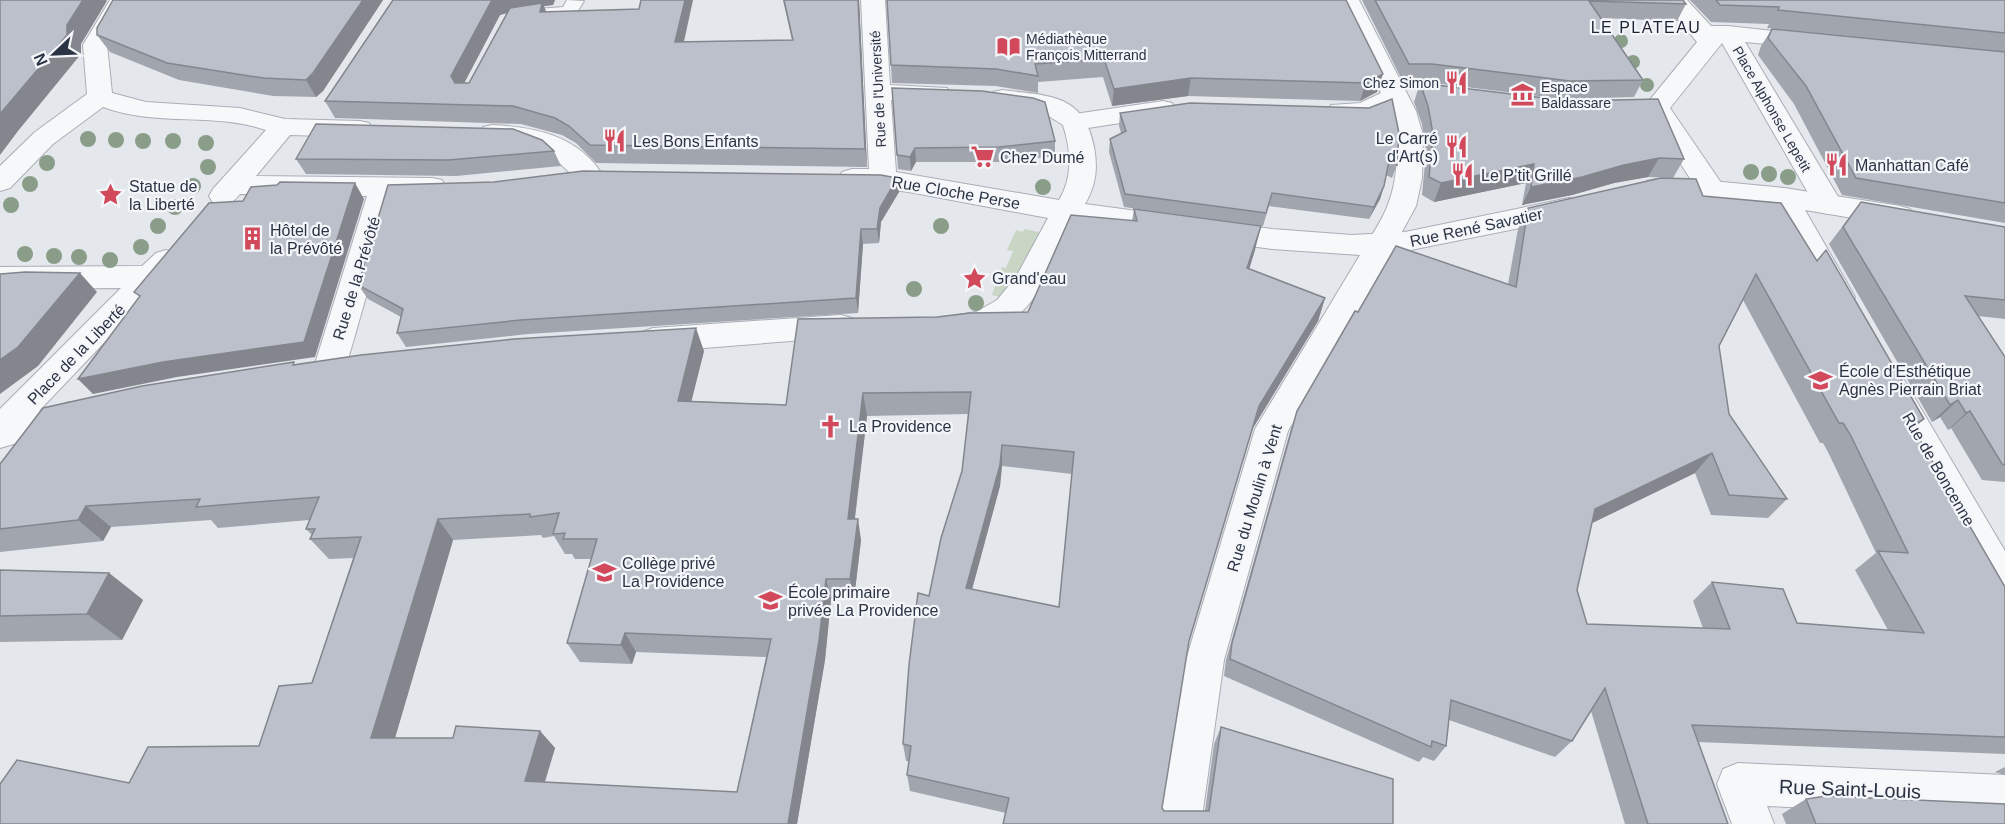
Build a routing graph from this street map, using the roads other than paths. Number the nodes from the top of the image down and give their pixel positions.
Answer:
1 (122, 0) edge
2 (873, 0) edge
3 (1347, 0) edge
4 (1674, 0) edge
5 (575, 1) edge
6 (514, 17) edge
7 (1716, 34) junction
8 (1838, 43) edge
9 (879, 92) junction
10 (1401, 93) junction
11 (100, 98) junction
12 (328, 104) edge
13 (1188, 106) edge
14 (1657, 107) junction
15 (1630, 108) edge
16 (1319, 110) edge
17 (1075, 122) junction
18 (293, 128) junction
19 (382, 130) edge
20 (463, 132) edge
21 (822, 178) edge
22 (883, 178) junction
23 (556, 180) edge
24 (0, 182) edge
25 (233, 185) junction
26 (384, 187) junction
27 (455, 187) edge
28 (1637, 190) edge
29 (1712, 190) junction
30 (1784, 197) junction
31 (1595, 200) edge
32 (1829, 205) junction
33 (1068, 211) junction
34 (203, 218) edge
35 (1928, 221) edge
36 (181, 243) edge
37 (1381, 245) junction
38 (151, 277) junction
39 (0, 278) edge
40 (873, 325) edge
41 (928, 325) edge
42 (1857, 328) edge
43 (624, 341) edge
44 (1875, 359) edge
45 (364, 365) edge
46 (329, 370) junction
47 (297, 374) edge
48 (99, 407) edge
49 (0, 430) edge
50 (0, 435) edge
51 (2005, 585) edge
52 (2005, 796) edge
53 (1180, 824) edge
54 (1753, 824) edge

1 - 11 street
2 - 9 street, Rue de l'Université
3 - 10 street, Rue du Moulin à Vent
4 - 7 street, Place Alphonse Lepetit
5 - 6 lane
7 - 8 street
7 - 14 street, Place Alphonse Lepetit
7 - 32 street, Place Alphonse Lepetit
9 - 17 street
9 - 22 street, Rue de l'Université
10 - 16 street
10 - 37 street, Rue du Moulin à Vent
11 - 18 street
11 - 24 street
12 - 18 street
13 - 17 street
14 - 15 street
14 - 29 street
17 - 33 street
18 - 19 street
18 - 25 street
20 - 23 street
21 - 22 street, Rue Cloche Perse
22 - 33 street, Rue Cloche Perse
25 - 26 street
25 - 34 street
26 - 27 street
26 - 46 street, Rue de la Prévôté
28 - 29 street
29 - 30 street
30 - 32 street
30 - 42 street
31 - 37 street, Rue René Savatier
32 - 35 street
33 - 37 street, Rue Cloche Perse
33 - 41 street
36 - 38 street, Place de la Liberté
37 - 53 street, Rue du Moulin à Vent
38 - 39 street, Place de la Liberté
38 - 49 street, Place de la Liberté
40 - 43 street
44 - 51 street, Rue de Boncenne
45 - 46 street
46 - 47 street
48 - 50 street
52 - 54 street, Rue Saint-Louis

